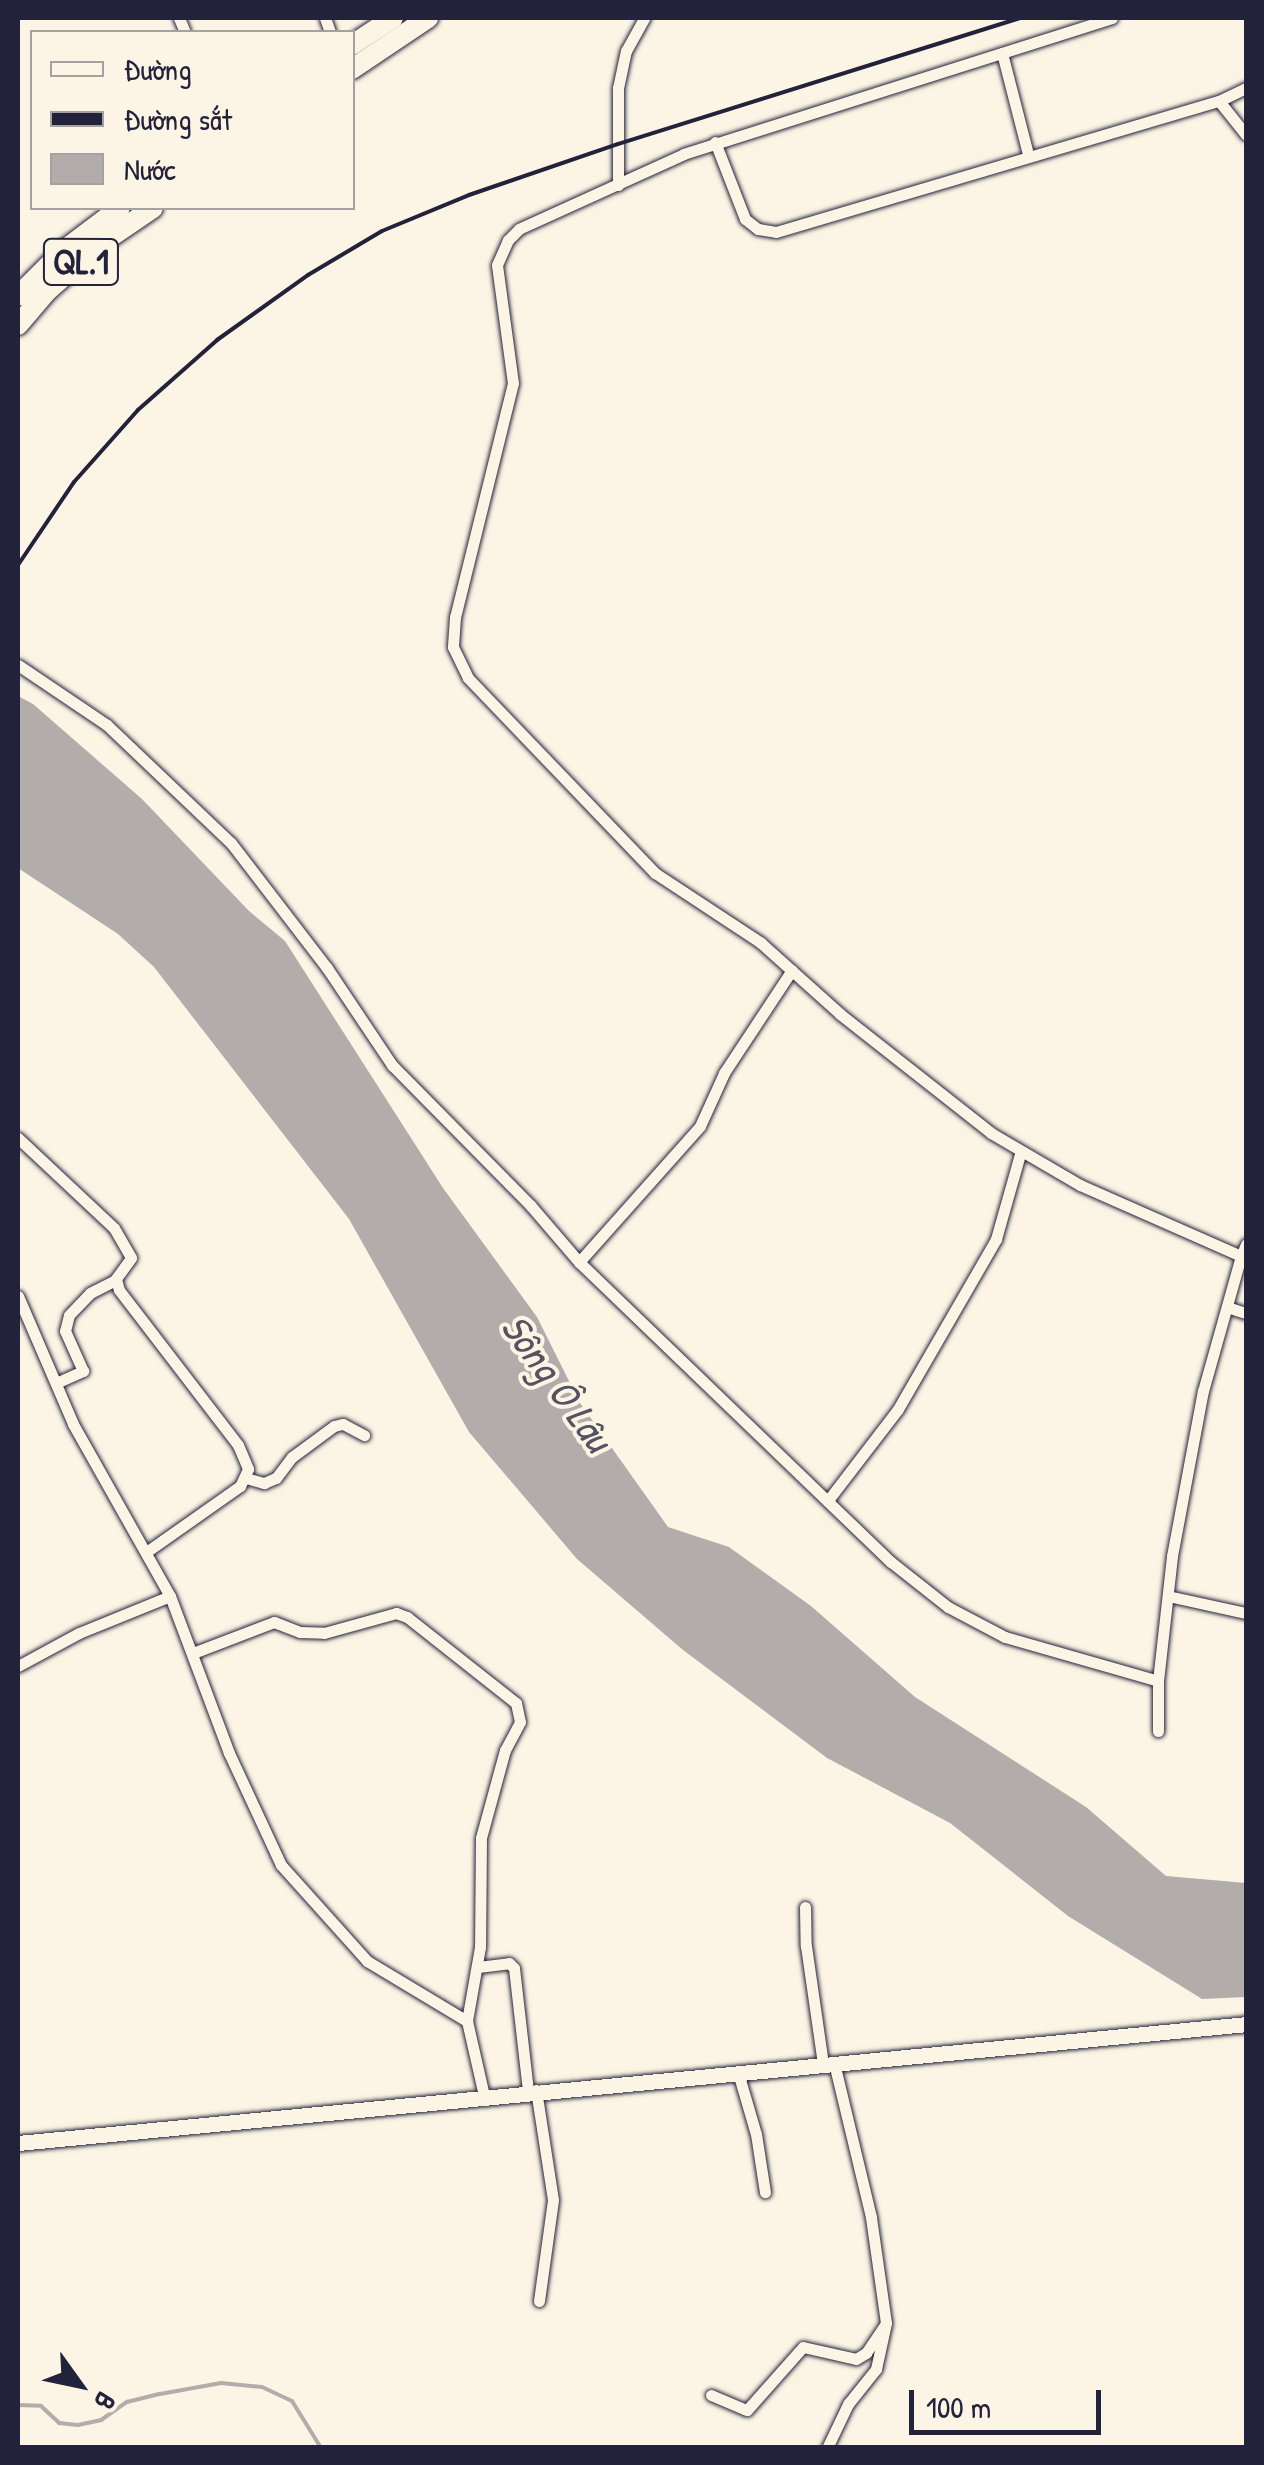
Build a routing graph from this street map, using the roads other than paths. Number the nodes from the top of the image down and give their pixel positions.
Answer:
1 (393, 18) edge
2 (428, 18) edge
3 (644, 18) edge
4 (1112, 18) edge
5 (355, 43) edge
6 (1002, 53) junction
7 (355, 67) edge
8 (1246, 88) edge
9 (1220, 101) junction
10 (1246, 135) edge
11 (715, 142) junction
12 (1028, 154) junction
13 (618, 184) junction
14 (117, 210) edge
15 (150, 210) edge
16 (18, 296) edge
17 (18, 325) edge
18 (18, 665) edge
19 (792, 970) junction
20 (18, 1138) edge
21 (1020, 1154) junction
22 (1246, 1244) edge
23 (1241, 1256) junction
24 (578, 1262) junction
25 (116, 1280) junction
26 (18, 1296) edge
27 (1227, 1307) junction
28 (1246, 1313) edge
29 (56, 1383) junction
30 (364, 1435) dead end
31 (246, 1478) junction
32 (829, 1500) junction
33 (146, 1552) junction
34 (170, 1596) junction
35 (1168, 1596) junction
36 (1246, 1613) edge
37 (193, 1653) junction
38 (18, 1666) edge
39 (1158, 1681) junction
40 (1158, 1731) dead end
41 (805, 1907) dead end
42 (478, 1967) junction
43 (467, 2022) junction
44 (1246, 2024) edge
45 (828, 2063) junction
46 (739, 2076) junction
47 (532, 2090) junction
48 (484, 2096) junction
49 (18, 2143) edge
50 (765, 2192) dead end
51 (540, 2300) dead end
52 (886, 2323) junction
53 (712, 2395) dead end
54 (828, 2448) edge

1 - 5 highway
2 - 7 highway
3 - 13 street
4 - 6 street
6 - 11 street
6 - 12 street
8 - 9 street
9 - 10 street
9 - 12 street
11 - 12 street
11 - 13 street
13 - 19 street
14 - 16 highway, QL.1
15 - 17 highway, QL.1
18 - 24 street
19 - 21 street
19 - 24 street
20 - 25 street
21 - 23 street
21 - 32 street
22 - 23 street
23 - 27 street
24 - 32 street
25 - 29 street
25 - 31 street
26 - 29 street
27 - 28 street
27 - 35 street
29 - 33 street
30 - 31 street
31 - 33 street
32 - 39 street
33 - 34 street
34 - 37 street
34 - 38 street
35 - 36 street
35 - 39 street
37 - 42 street
37 - 43 street
39 - 40 street
41 - 45 street
42 - 43 street
42 - 47 street
43 - 48 street
44 - 45 main road
45 - 46 main road
45 - 52 street
46 - 47 main road
46 - 50 street
47 - 48 main road
47 - 51 street
48 - 49 main road
52 - 53 street
52 - 54 street

